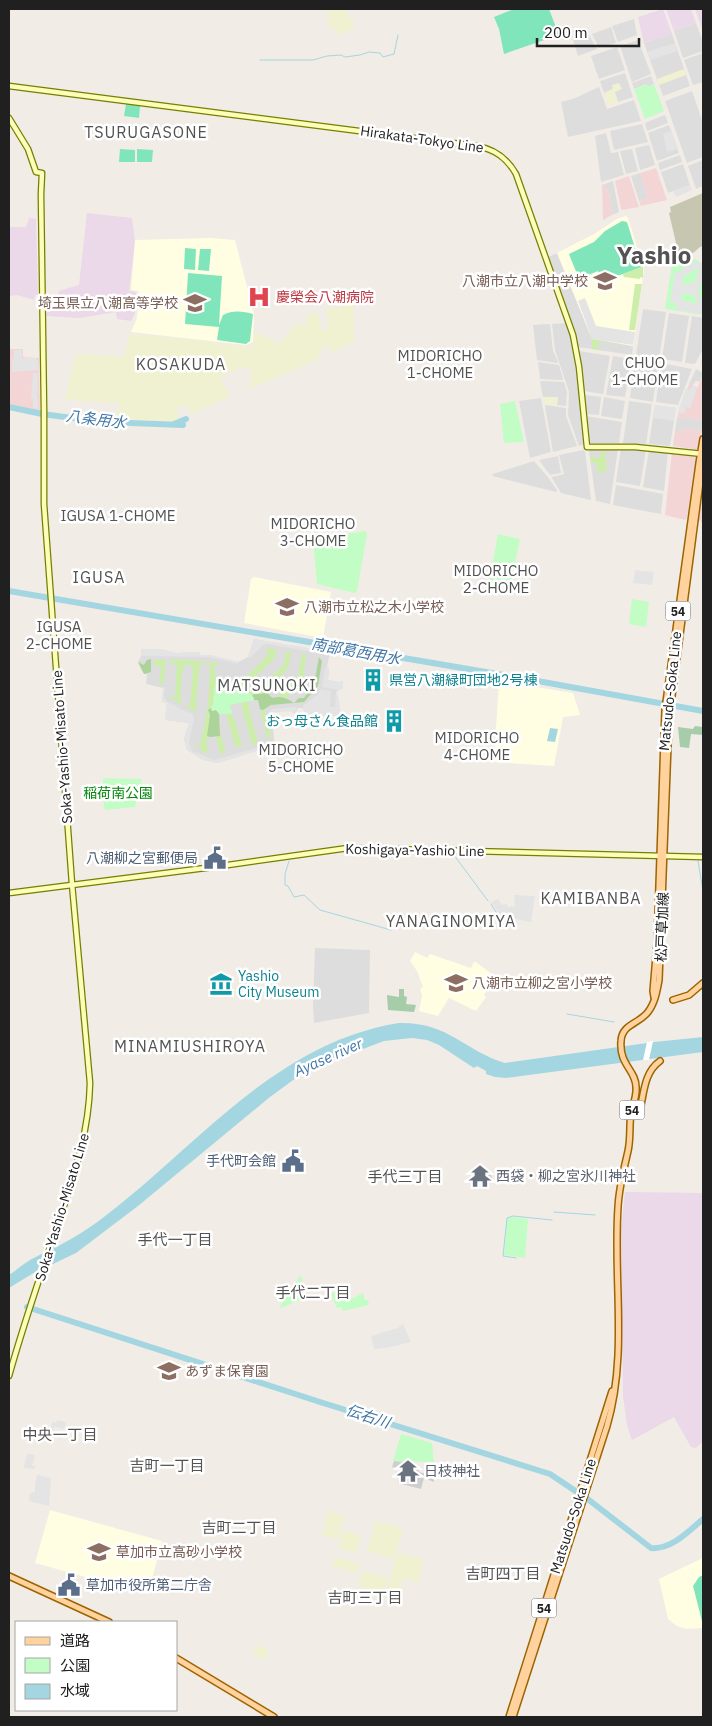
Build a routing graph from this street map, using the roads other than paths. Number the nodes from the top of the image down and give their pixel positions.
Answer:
1 (9, 86) edge
2 (9, 118) edge
3 (703, 439) edge
4 (702, 454) edge
5 (703, 459) edge
6 (668, 699) junction
7 (662, 855) junction
8 (703, 857) edge
9 (72, 884) junction
10 (9, 892) edge
11 (703, 983) edge
12 (673, 1000) dead end
13 (660, 1061) dead end
14 (631, 1113) junction
15 (9, 1376) edge
16 (581, 1500) junction
17 (9, 1576) edge
18 (108, 1621) edge
19 (178, 1659) edge
20 (274, 1717) edge
21 (509, 1717) edge
22 (513, 1717) edge

1 - 4 main road, Hirakata-Tokyo Line
2 - 9 main road, Soka-Yashio-Misato Line
3 - 4 main road, Matsudo-Soka Line / 54
4 - 6 main road, Matsudo-Soka Line / 54
5 - 6 main road, Matsudo-Soka Line / 54
6 - 7 main road, Matsudo-Soka Line / 54
7 - 8 main road, Koshigaya-Yashio Line
7 - 9 main road, Koshigaya-Yashio Line
7 - 14 main road, 松戸草加線 / 54
9 - 10 main road, Koshigaya-Yashio Line
9 - 15 main road, Soka-Yashio-Misato Line
11 - 12 main road
13 - 14 main road, 54
14 - 16 main road, Matsudo-Soka Line / 54
16 - 21 main road, Matsudo-Soka Line / 54
16 - 22 main road, Matsudo-Soka Line / 54
17 - 18 main road
19 - 20 main road

